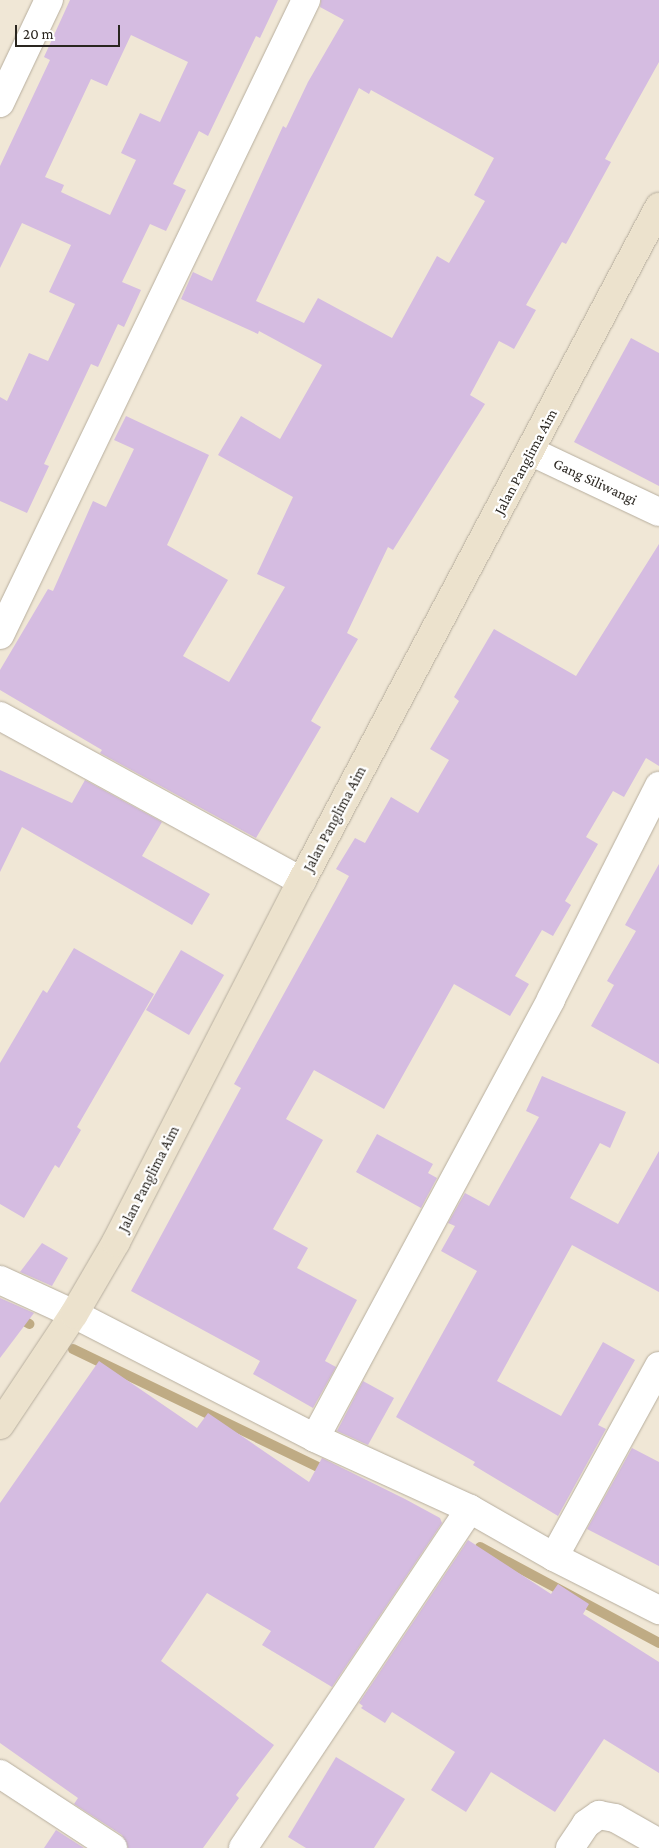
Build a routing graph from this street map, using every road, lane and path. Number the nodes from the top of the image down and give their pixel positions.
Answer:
1 (49, 0) edge
2 (306, 0) edge
3 (0, 103) edge
4 (659, 207) edge
5 (532, 452) junction
6 (659, 512) edge
7 (0, 635) edge
8 (0, 716) edge
9 (659, 786) edge
10 (302, 881) junction
11 (0, 1280) edge
12 (74, 1314) junction
13 (659, 1366) edge
14 (0, 1424) edge
15 (316, 1438) junction
16 (470, 1508) junction
17 (554, 1557) junction
18 (659, 1610) edge
19 (0, 1774) edge
20 (659, 1843) edge
21 (112, 1848) edge
22 (243, 1848) edge
23 (570, 1848) edge

1 - 3 street
2 - 7 street
4 - 5 street, Jalan Panglima Aim
5 - 6 street, Gang Siliwangi
5 - 10 street, Jalan Panglima Aim
8 - 10 street
9 - 15 street
10 - 12 street, Jalan Panglima Aim
11 - 12 street
12 - 14 street, Jalan Panglima Aim
12 - 15 street
13 - 17 street
15 - 16 street
16 - 17 street
16 - 22 street
17 - 18 street
19 - 21 street
20 - 23 street

